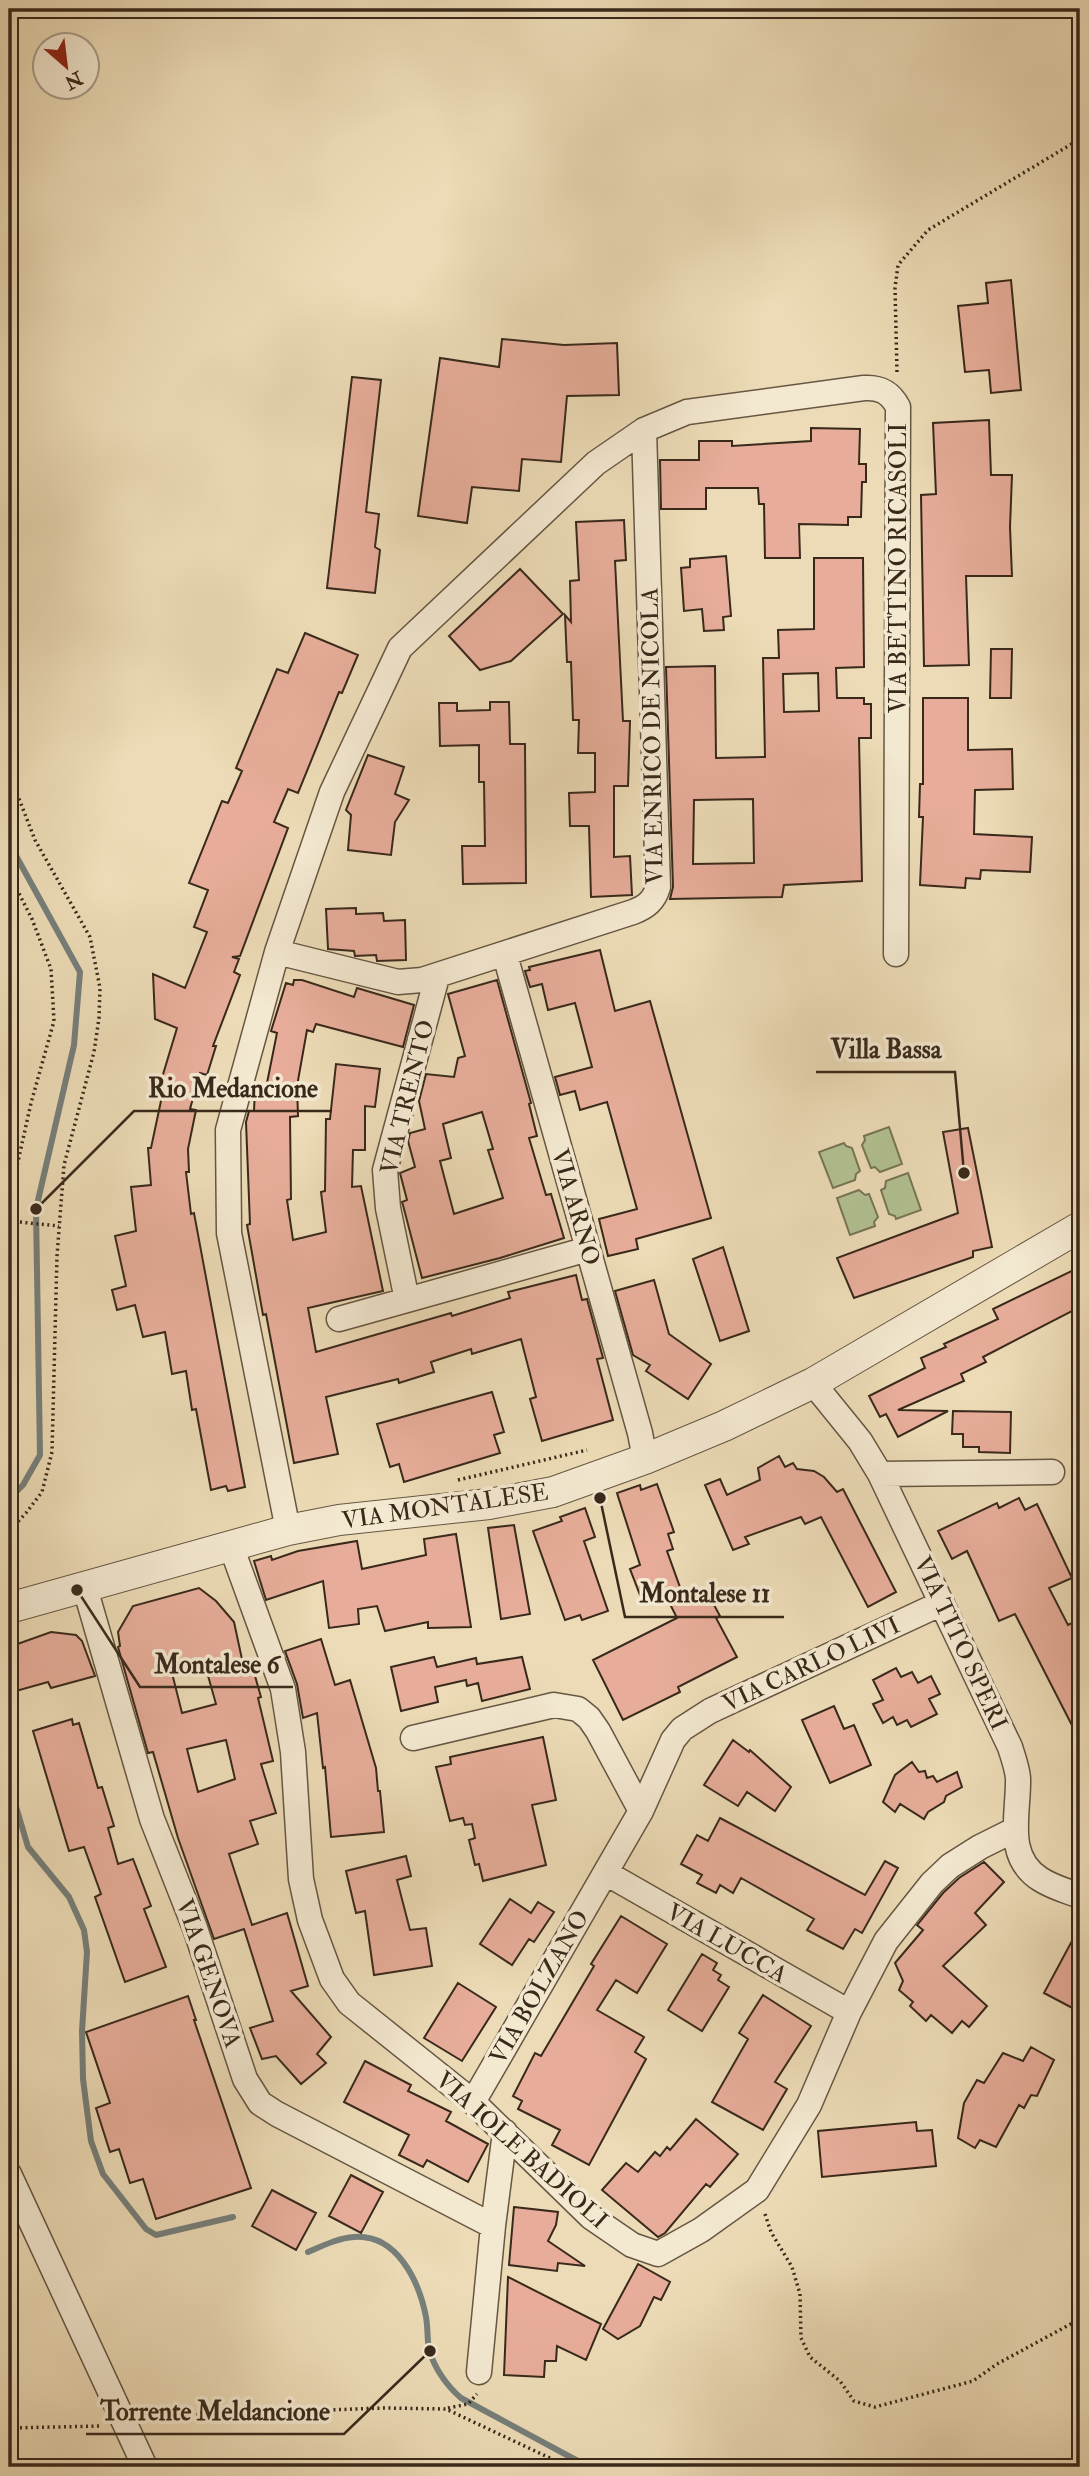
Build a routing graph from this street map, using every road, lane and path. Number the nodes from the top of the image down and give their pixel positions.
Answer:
1 (1080, 139) edge
2 (898, 407) junction
3 (644, 430) junction
4 (9, 773) edge
5 (9, 874) edge
6 (277, 952) junction
7 (896, 954) dead end
8 (505, 955) junction
9 (437, 977) junction
10 (10, 1221) edge
11 (59, 1226) junction
12 (1080, 1227) edge
13 (587, 1249) junction
14 (407, 1300) junction
15 (339, 1319) dead end
16 (813, 1383) junction
17 (590, 1450) dead end
18 (645, 1459) junction
19 (1052, 1472) dead end
20 (880, 1474) junction
21 (446, 1482) dead end
22 (288, 1530) junction
23 (9, 1531) edge
24 (231, 1546) junction
25 (85, 1588) junction
26 (942, 1603) junction
27 (9, 1608) edge
28 (682, 1728) joint
29 (413, 1738) dead end
30 (641, 1811) junction
31 (1016, 1829) junction
32 (606, 1873) junction
33 (1080, 1896) edge
34 (849, 2012) junction
35 (472, 2102) junction
36 (505, 2132) junction
37 (9, 2174) edge
38 (757, 2190) junction
39 (493, 2226) junction
40 (1080, 2319) edge
41 (480, 2372) joint
42 (446, 2409) junction
43 (125, 2424) junction
44 (9, 2428) edge
45 (145, 2467) edge
46 (569, 2467) edge

1 - 2 path
2 - 3 street, VIA BETTINO RICASOLI
2 - 7 street, VIA BETTINO RICASOLI
3 - 6 street, VIA BETTINO RICASOLI
3 - 8 street, VIA ENRICO DE NICOLA
4 - 11 path
5 - 10 path
6 - 9 street, VIA ENRICO DE NICOLA
6 - 22 street, VIA BETTINO RICASOLI
8 - 9 street, VIA ENRICO DE NICOLA
8 - 13 street, VIA ARNO
9 - 14 street, VIA TRENTO
10 - 11 path
11 - 23 path
12 - 16 street, VIA MONTALESE
13 - 14 street
13 - 18 street, VIA ARNO
14 - 15 street
16 - 18 street, VIA MONTALESE
16 - 20 street, VIA TITO SPERI
17 - 21 path
18 - 22 street, VIA MONTALESE
19 - 20 street
20 - 26 street, VIA TITO SPERI
22 - 24 street, VIA MONTALESE
24 - 25 street, VIA MONTALESE
24 - 35 street, VIA IOLE BADIOLI
25 - 27 street, VIA MONTALESE
25 - 39 street, VIA GENOVA
26 - 28 street, VIA CARLO LIVI
26 - 31 street, VIA TITO SPERI
28 - 30 street, VIA BOLZANO
29 - 30 street
30 - 32 street, VIA BOLZANO
31 - 33 street, VIA TITO SPERI
31 - 34 street, VIA IOLE BADIOLI
32 - 34 street, VIA LUCCA
32 - 35 street, VIA BOLZANO
34 - 38 street, VIA IOLE BADIOLI
35 - 36 street, VIA IOLE BADIOLI
36 - 38 street, VIA IOLE BADIOLI
36 - 39 street
37 - 43 street
38 - 40 path
39 - 41 street
41 - 42 path
42 - 43 path
42 - 46 path
43 - 44 path
43 - 45 street

